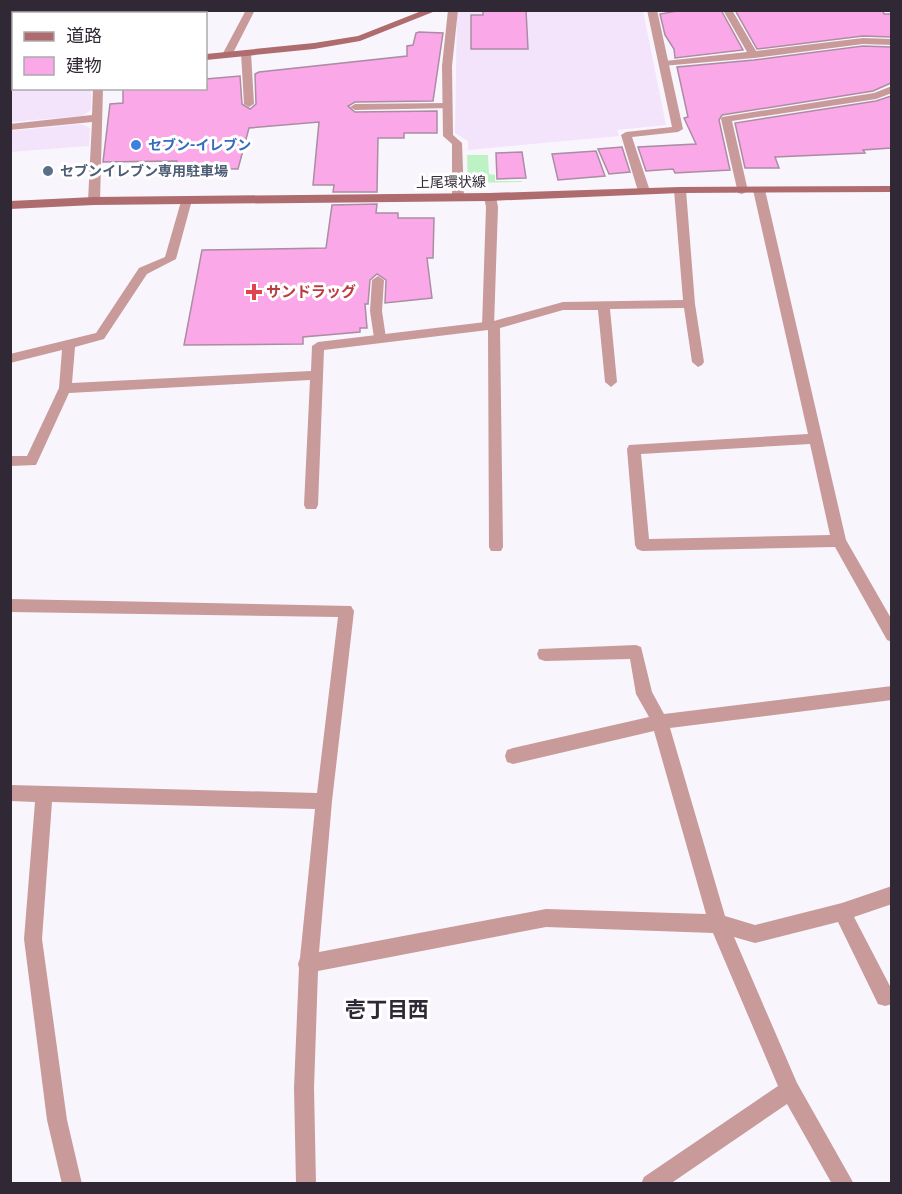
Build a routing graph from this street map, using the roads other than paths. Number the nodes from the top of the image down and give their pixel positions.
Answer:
1 (252, 10) edge
2 (434, 10) edge
3 (453, 10) edge
4 (652, 10) edge
5 (727, 10) edge
6 (891, 42) edge
7 (246, 53) junction
8 (227, 55) junction
9 (754, 55) junction
10 (207, 57) edge
11 (665, 63) junction
12 (891, 89) edge
13 (98, 90) edge
14 (249, 104) dead end
15 (448, 106) junction
16 (355, 107) dead end
17 (97, 118) junction
18 (10, 127) edge
19 (891, 189) edge
20 (680, 190) junction
21 (759, 190) junction
22 (644, 191) junction
23 (742, 191) junction
24 (458, 197) junction
25 (490, 197) junction
26 (186, 200) junction
27 (94, 201) junction
28 (10, 206) edge
29 (378, 280) dead end
30 (689, 304) junction
31 (604, 306) junction
32 (491, 325) junction
33 (380, 339) junction
34 (69, 345) junction
35 (10, 359) edge
36 (698, 362) dead end
37 (317, 375) junction
38 (611, 382) dead end
39 (65, 388) junction
40 (816, 439) junction
41 (10, 461) edge
42 (310, 505) dead end
43 (838, 541) junction
44 (496, 546) dead end
45 (10, 605) edge
46 (891, 635) edge
47 (545, 654) dead end
48 (891, 693) edge
49 (660, 722) junction
50 (513, 756) dead end
51 (10, 793) edge
52 (44, 794) junction
53 (324, 801) junction
54 (891, 895) edge
55 (842, 912) junction
56 (719, 924) junction
57 (307, 964) junction
58 (885, 997) dead end
59 (790, 1090) junction
60 (72, 1184) edge
61 (306, 1184) edge
62 (651, 1184) edge
63 (844, 1184) edge

1 - 8 street
2 - 7 main road
3 - 15 street
4 - 11 street
5 - 9 street
6 - 9 street
7 - 8 main road
7 - 14 street
8 - 10 main road
9 - 11 street
11 - 22 street
12 - 23 street
13 - 17 street
15 - 16 street
15 - 24 street
17 - 18 street
17 - 27 street
19 - 21 main road, 上尾環状線
20 - 22 main road, 上尾環状線
20 - 23 main road, 上尾環状線
20 - 30 street
21 - 23 main road, 上尾環状線
21 - 40 street
22 - 25 main road, 上尾環状線
24 - 25 main road, 上尾環状線
24 - 26 main road, 上尾環状線
25 - 32 street
26 - 27 main road, 上尾環状線
26 - 34 street
27 - 28 main road, 上尾環状線
29 - 33 street
30 - 31 street
30 - 36 street
31 - 32 street
31 - 38 street
32 - 33 street
32 - 44 street
33 - 37 street
34 - 35 street
34 - 39 street
37 - 39 street
37 - 42 street
39 - 41 street
40 - 43 street
40 - 43 street
43 - 46 street
45 - 53 street
47 - 49 street
48 - 49 street
49 - 50 street
49 - 56 street
51 - 52 street
52 - 53 street
52 - 60 street
53 - 57 street
54 - 55 street
55 - 56 street
55 - 58 street
56 - 57 street
56 - 59 street
57 - 61 street
59 - 62 street
59 - 63 street

